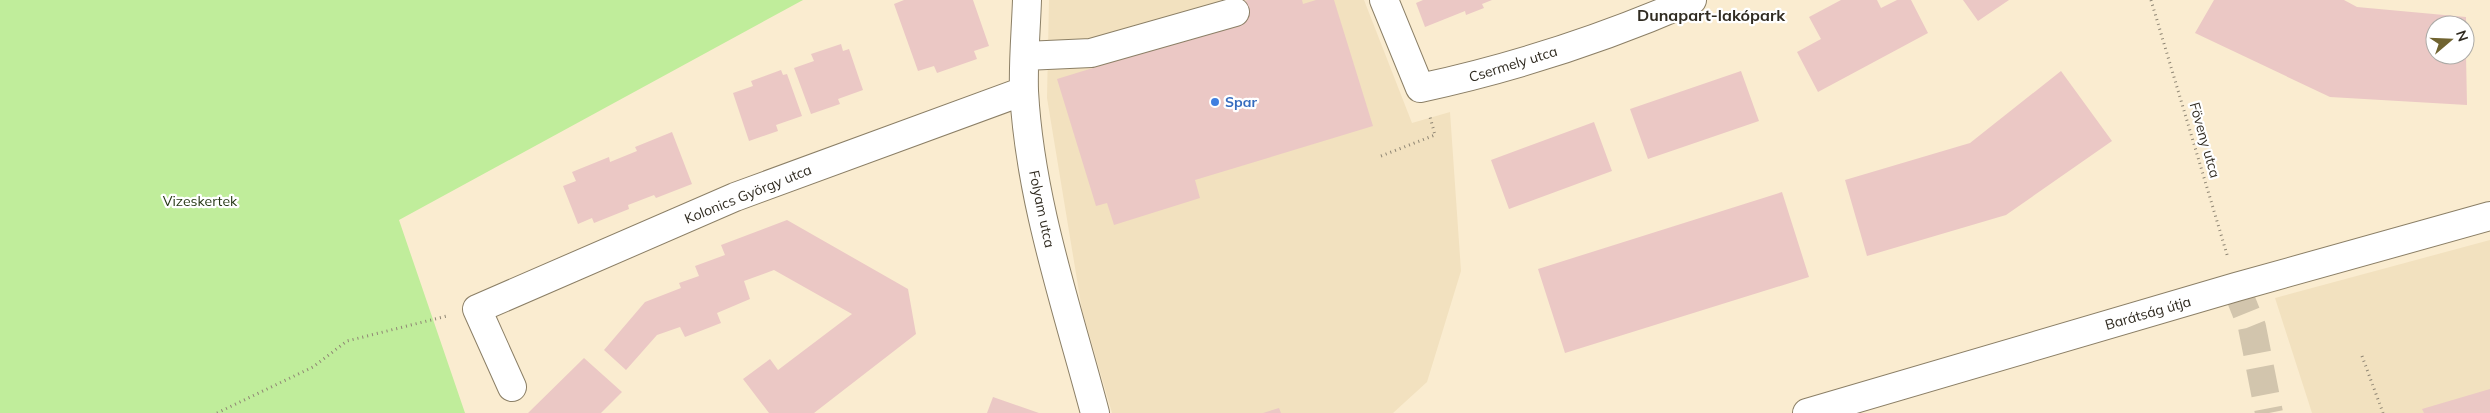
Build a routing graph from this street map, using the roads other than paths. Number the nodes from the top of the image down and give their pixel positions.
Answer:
1 (1027, 0) edge
2 (1384, 0) edge
3 (1692, 0) edge
4 (1235, 12) dead end
5 (1025, 56) junction
6 (1024, 90) junction
7 (2490, 216) edge
8 (512, 387) dead end
9 (1095, 413) edge
10 (1807, 413) edge

1 - 5 street, Folyam utca
2 - 3 street, Csermely utca
4 - 5 street
5 - 6 street, Folyam utca
6 - 8 street, Kolonics György utca
6 - 9 street, Folyam utca
7 - 10 street, Barátság útja

